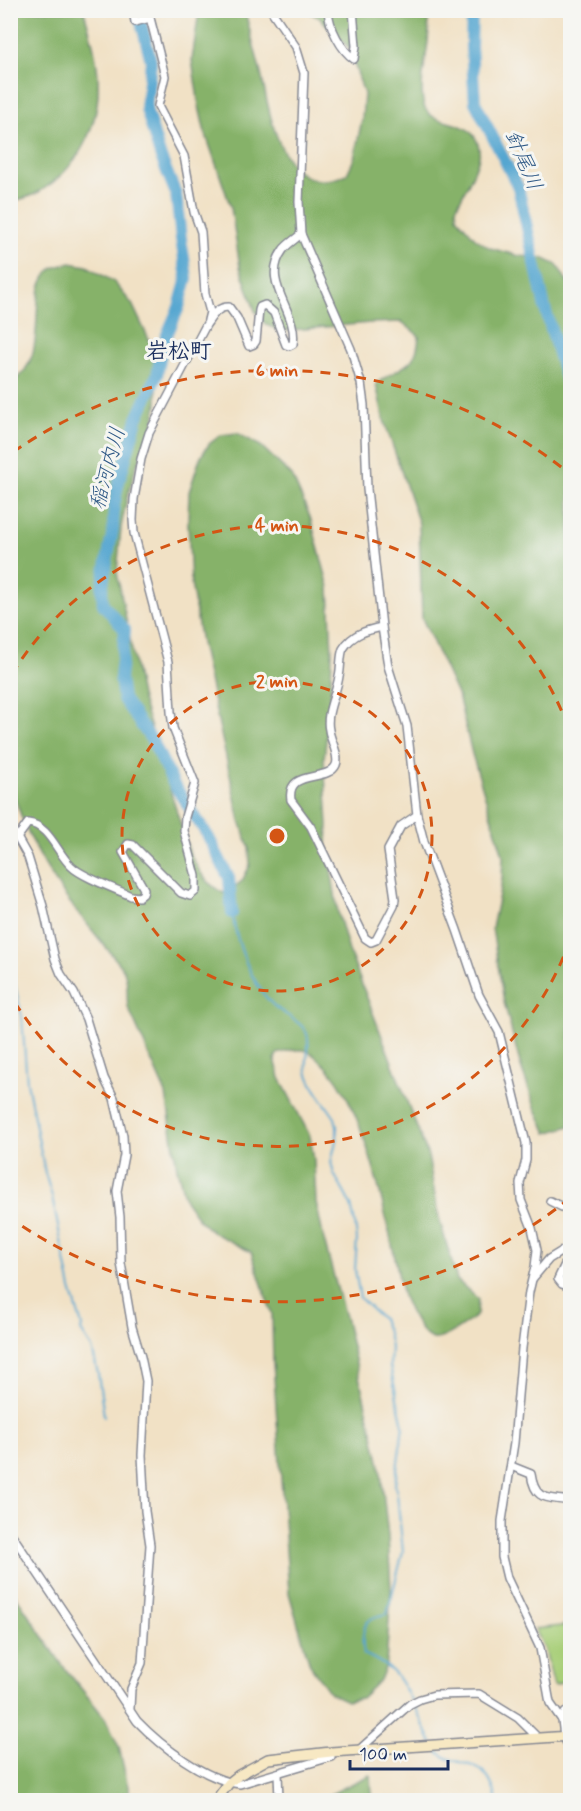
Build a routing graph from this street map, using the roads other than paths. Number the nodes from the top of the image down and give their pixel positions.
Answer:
1 (133, 10) edge
2 (272, 10) edge
3 (328, 10) edge
4 (353, 10) edge
5 (148, 16) edge
6 (301, 234) junction
7 (206, 325) junction
8 (382, 627) junction
9 (417, 815) junction
10 (10, 825) edge
11 (17, 838) junction
12 (550, 1201) dead end
13 (570, 1211) edge
14 (570, 1246) edge
15 (532, 1280) junction
16 (570, 1287) edge
17 (511, 1466) junction
18 (570, 1501) edge
19 (10, 1532) edge
20 (130, 1708) junction
21 (570, 1708) edge
22 (562, 1720) junction
23 (567, 1736) edge
24 (537, 1737) junction
25 (359, 1750) junction
26 (331, 1752) junction
27 (570, 1752) edge
28 (278, 1773) junction
29 (229, 1783) junction
30 (216, 1800) edge
31 (279, 1800) edge

1 - 5 street
2 - 6 street
3 - 4 street
5 - 7 street
6 - 7 street
6 - 8 street
7 - 11 street
8 - 9 street
8 - 9 street
9 - 15 street
10 - 11 street
11 - 20 street
12 - 13 street
14 - 15 street
14 - 16 street
15 - 17 street
17 - 18 street
17 - 22 street
19 - 20 street
20 - 29 street
21 - 22 street
22 - 23 street
23 - 24 street
23 - 27 street
24 - 25 street
24 - 25 street
25 - 26 street
26 - 28 street
26 - 29 street
28 - 29 street
28 - 31 street
29 - 30 street

